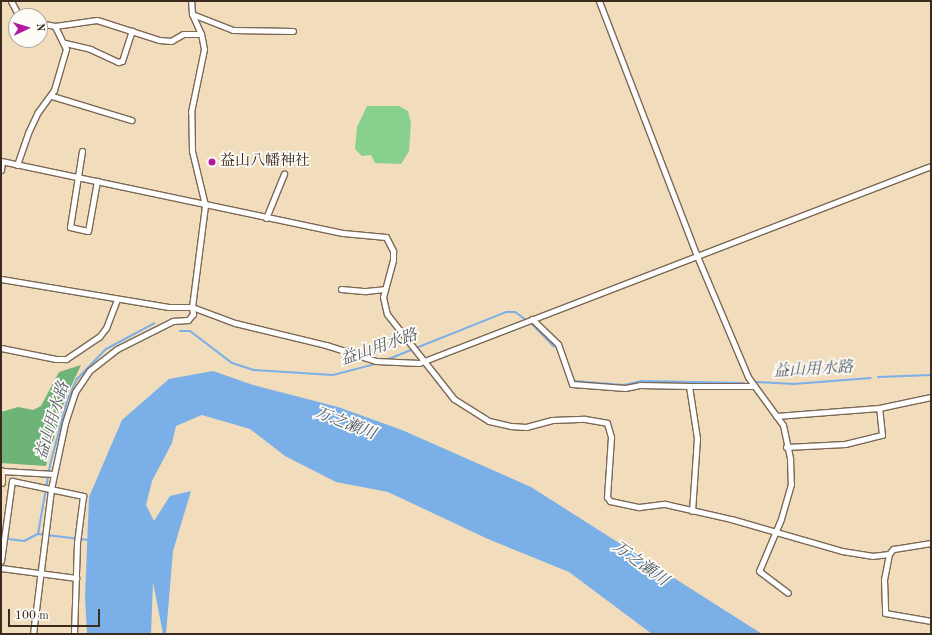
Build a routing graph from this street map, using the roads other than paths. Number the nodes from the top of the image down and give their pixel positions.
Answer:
1 (191, 1) edge
2 (599, 1) edge
3 (192, 14) junction
4 (48, 25) edge
5 (55, 26) junction
6 (132, 31) junction
7 (293, 31) dead end
8 (201, 34) junction
9 (65, 42) junction
10 (52, 96) junction
11 (131, 120) dead end
12 (82, 151) dead end
13 (2, 161) edge
14 (18, 165) junction
15 (931, 166) edge
16 (1, 170) edge
17 (284, 174) dead end
18 (78, 177) junction
19 (97, 181) junction
20 (205, 205) junction
21 (266, 218) junction
22 (697, 256) junction
23 (1, 279) edge
24 (384, 288) junction
25 (341, 289) dead end
26 (117, 299) junction
27 (192, 307) junction
28 (532, 319) junction
29 (1, 348) edge
30 (423, 361) junction
31 (689, 386) junction
32 (752, 386) junction
33 (931, 397) edge
34 (879, 408) junction
35 (776, 416) junction
36 (786, 447) junction
37 (2, 471) edge
38 (52, 474) junction
39 (1, 482) edge
40 (47, 489) junction
41 (692, 511) junction
42 (774, 534) junction
43 (931, 543) edge
44 (888, 554) junction
45 (1, 561) edge
46 (1, 568) edge
47 (40, 575) junction
48 (76, 578) junction
49 (788, 593) dead end
50 (931, 621) edge
51 (33, 634) edge
52 (74, 634) edge

1 - 3 street
2 - 22 street
3 - 7 street
3 - 8 street
4 - 5 street
5 - 6 street
5 - 9 street
6 - 8 street
6 - 9 street
8 - 20 street
9 - 10 street
10 - 11 street
10 - 14 street
12 - 18 street
13 - 14 street
13 - 16 street
14 - 18 street
15 - 22 street
17 - 21 street
18 - 19 street
18 - 19 street
19 - 20 street
20 - 21 street
20 - 27 street
21 - 24 street
22 - 28 street
22 - 32 street
23 - 26 street
24 - 25 street
24 - 30 street
26 - 27 street
26 - 29 street
27 - 30 street
27 - 38 street
28 - 30 street
28 - 31 street
30 - 41 street
31 - 32 street
31 - 41 street
32 - 35 street
33 - 34 street
34 - 35 street
34 - 36 street
35 - 36 street
36 - 42 street
37 - 38 street
37 - 39 street
38 - 40 street
40 - 45 street
40 - 47 street
40 - 48 street
41 - 42 street
42 - 44 street
42 - 49 street
43 - 44 street
44 - 50 street
46 - 47 street
47 - 48 street
47 - 51 street
48 - 52 street

